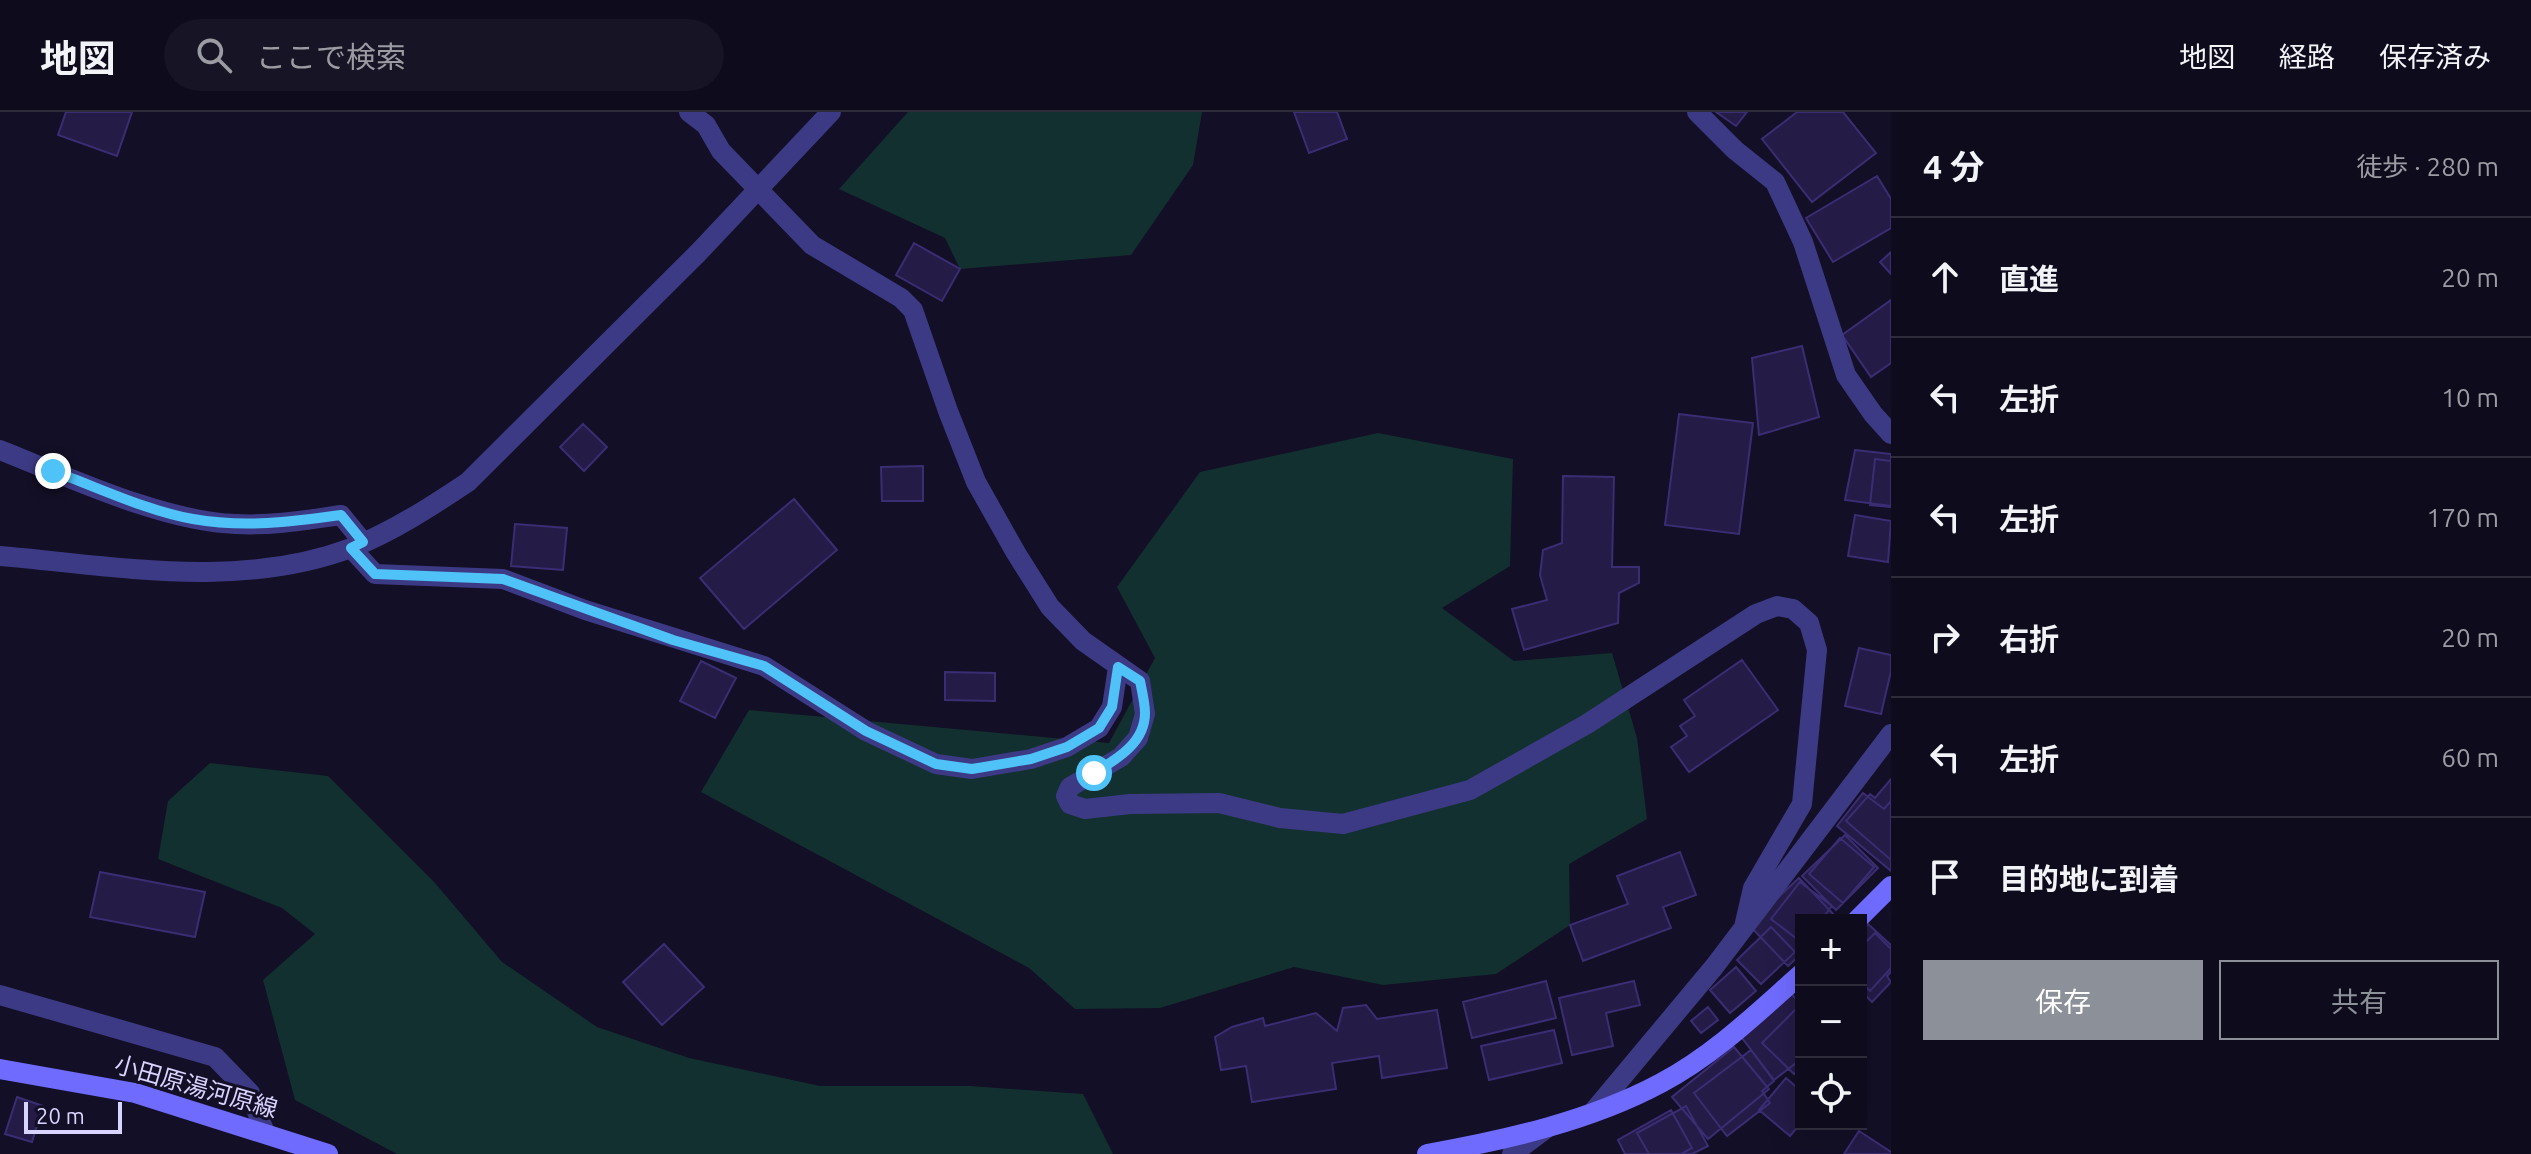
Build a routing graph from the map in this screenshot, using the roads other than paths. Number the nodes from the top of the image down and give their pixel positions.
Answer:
1 (689, 112) edge
2 (831, 112) edge
3 (1697, 112) edge
4 (1891, 434) edge
5 (0, 450) edge
6 (357, 545) junction
7 (0, 556) edge
8 (1118, 667) junction
9 (1891, 734) edge
10 (1891, 886) edge
11 (1863, 914) edge
12 (1744, 927) junction
13 (1795, 979) edge
14 (0, 995) edge
15 (0, 1069) edge
16 (1593, 1112) junction
17 (1550, 1126) junction
18 (265, 1133) junction
19 (328, 1154) edge
20 (1427, 1154) edge
21 (1512, 1154) edge

1 - 8 street
2 - 6 street, bridge
3 - 4 street
5 - 6 street
6 - 7 street
6 - 8 street
8 - 12 street
9 - 12 street
10 - 11 main road
12 - 16 street
13 - 16 main road
14 - 18 street
15 - 18 main road, 小田原湯河原線
16 - 17 main road
17 - 20 main road
17 - 21 street
18 - 19 main road, 小田原湯河原線

